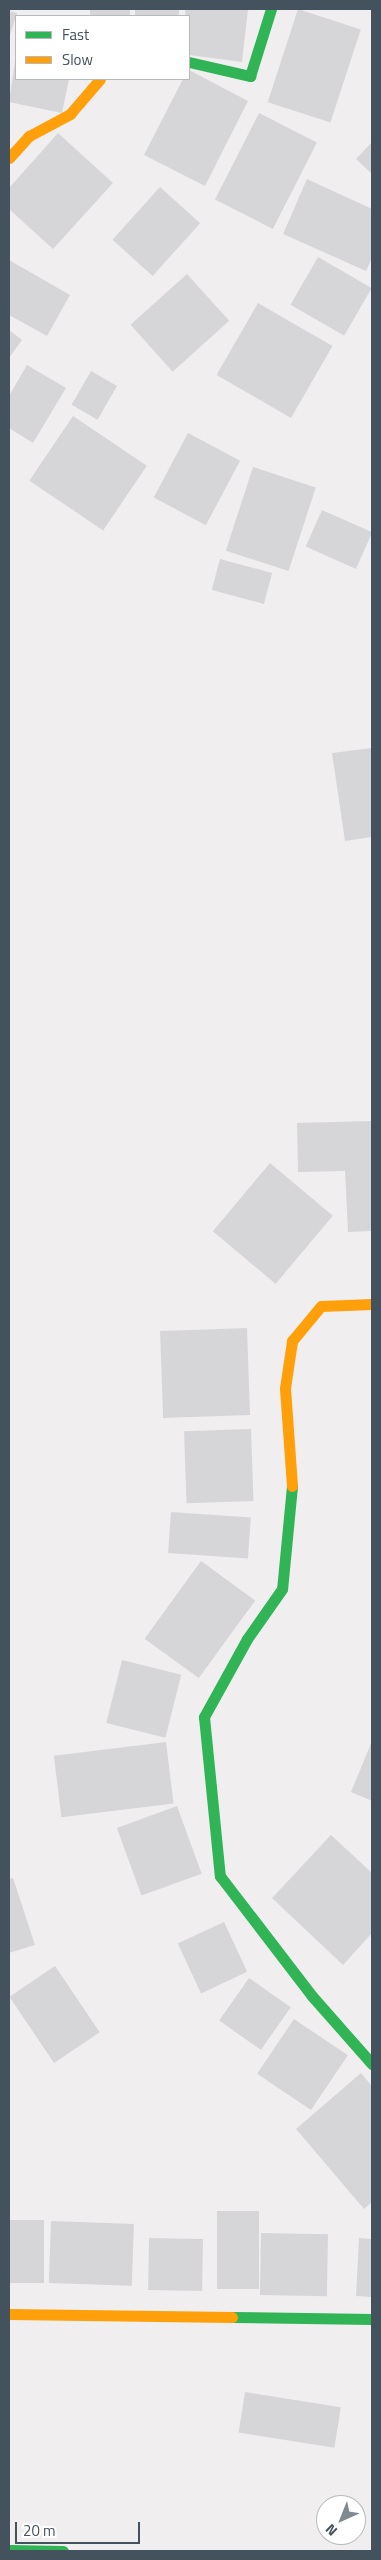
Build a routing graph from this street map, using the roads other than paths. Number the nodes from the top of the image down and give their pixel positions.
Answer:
1 (272, 9) edge
2 (190, 62) edge
3 (99, 80) edge
4 (9, 158) edge
5 (372, 1304) edge
6 (372, 2064) edge
7 (9, 2314) edge
8 (372, 2319) edge
9 (9, 2550) edge
10 (63, 2551) edge

1 - 2 main road
3 - 4 main road
5 - 6 main road
7 - 8 main road
9 - 10 main road

